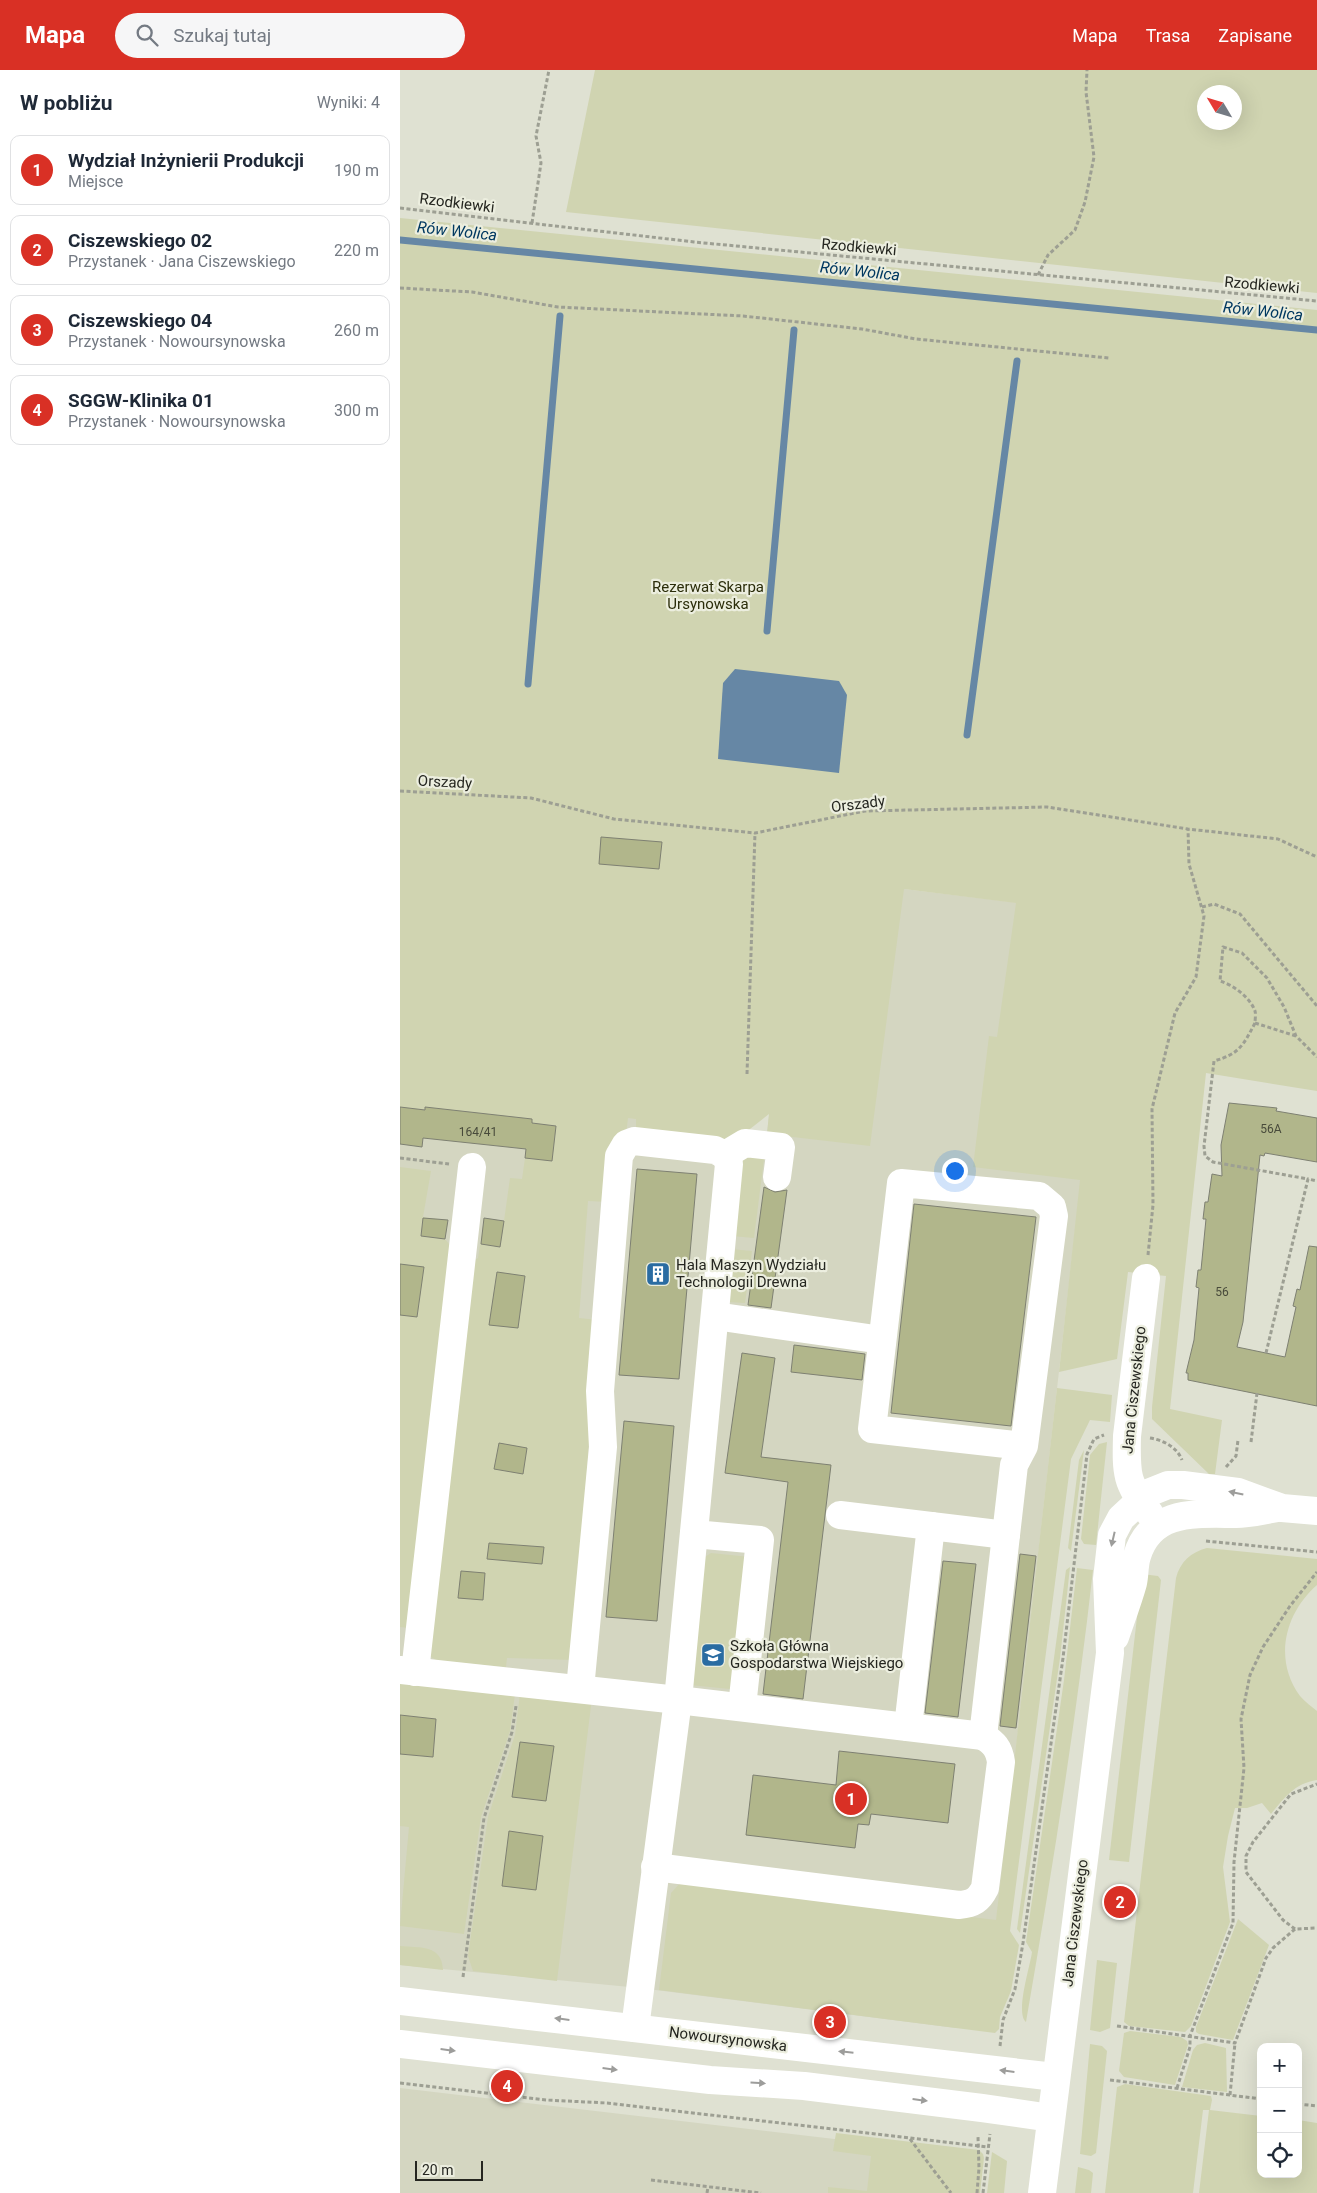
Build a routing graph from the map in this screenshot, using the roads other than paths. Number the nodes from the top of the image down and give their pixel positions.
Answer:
1 (725, 1154) junction
2 (472, 1167) road end
3 (777, 1177) dead end
4 (1146, 1278) road end
5 (715, 1316) junction
6 (882, 1340) junction
7 (1024, 1446) junction
8 (1139, 1500) junction
9 (1282, 1508) junction
10 (1317, 1511) edge
11 (840, 1516) dead end
12 (1159, 1525) junction
13 (931, 1526) junction
14 (694, 1534) junction
15 (1006, 1535) junction
16 (1110, 1653) junction
17 (408, 1671) edge
18 (580, 1689) junction
19 (678, 1700) junction
20 (742, 1707) junction
21 (908, 1727) junction
22 (983, 1736) junction
23 (655, 1867) junction
24 (400, 2000) edge
25 (635, 2028) junction
26 (400, 2044) edge
27 (1055, 2077) junction
28 (1051, 2118) junction
29 (1042, 2193) edge

1 - 3 street
1 - 5 street
1 - 18 street
2 - 17 street
4 - 8 street, Jana Ciszewskiego
5 - 6 street
5 - 14 street
6 - 7 street
6 - 7 street
7 - 15 street
9 -> 8 street
8 - 12 street, Jana Ciszewskiego
8 -> 16 street, Jana Ciszewskiego
9 - 10 street
9 - 12 street
11 - 13 street
12 - 16 street, Jana Ciszewskiego
13 - 15 street
13 - 21 street
14 - 19 street
14 - 20 street
15 - 22 street
16 - 27 street, Jana Ciszewskiego
17 - 18 street
18 - 19 street
19 - 20 street
19 - 23 street
20 - 21 street
21 - 22 street
22 - 23 street
23 - 25 street
25 -> 24 street, Nowoursynowska
27 -> 25 street, Nowoursynowska
26 -> 28 street
27 - 28 street, Jana Ciszewskiego
28 - 29 street, Jana Ciszewskiego

